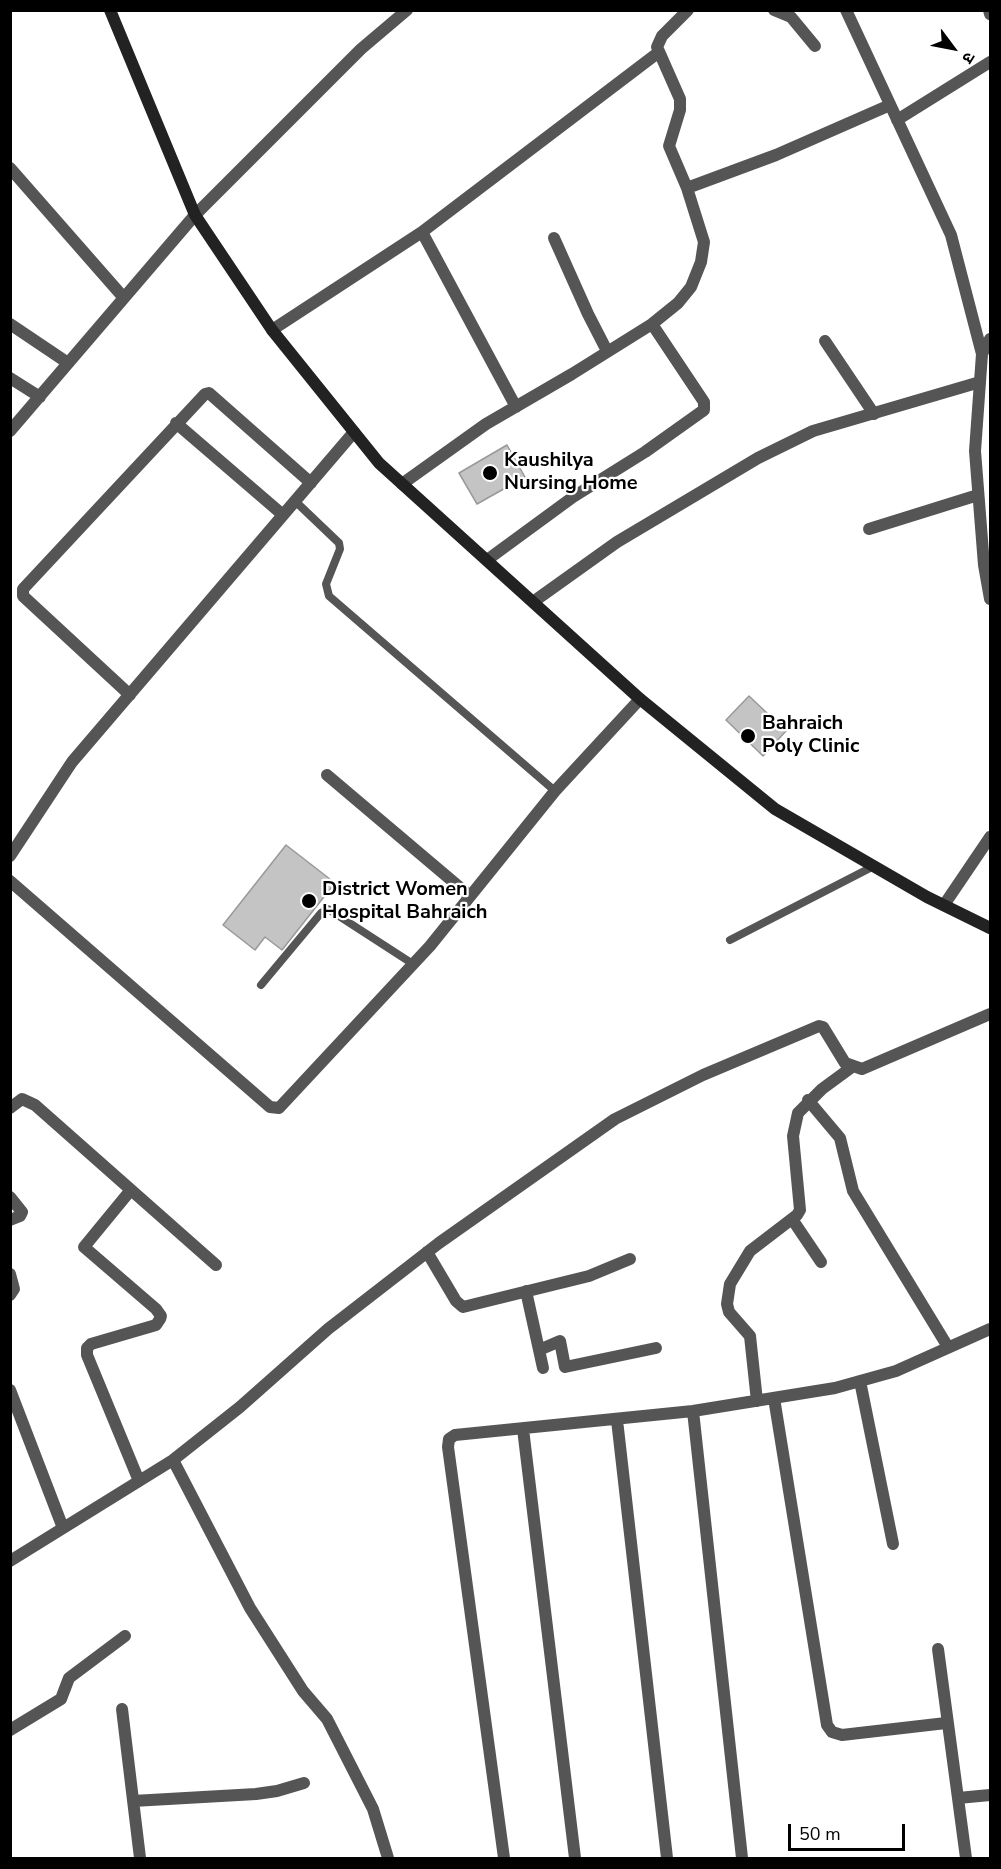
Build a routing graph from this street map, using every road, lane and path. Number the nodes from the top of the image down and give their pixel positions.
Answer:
1 (110, 10) edge
2 (407, 10) edge
3 (688, 10) edge
4 (774, 10) edge
5 (846, 10) edge
6 (815, 46) dead end
7 (659, 52) junction
8 (990, 62) edge
9 (890, 105) junction
10 (897, 120) junction
11 (10, 168) edge
12 (687, 188) junction
13 (195, 214) junction
14 (422, 232) junction
15 (554, 238) dead end
16 (124, 298) junction
17 (10, 324) edge
18 (652, 324) junction
19 (272, 330) junction
20 (990, 339) edge
21 (825, 341) dead end
22 (607, 351) junction
23 (982, 354) junction
24 (68, 363) junction
25 (10, 378) edge
26 (980, 382) junction
27 (40, 397) junction
28 (516, 407) junction
29 (874, 414) junction
30 (176, 423) junction
31 (10, 431) edge
32 (354, 432) junction
33 (311, 483) junction
34 (402, 484) junction
35 (978, 495) junction
36 (295, 501) junction
37 (283, 515) junction
38 (869, 529) dead end
39 (487, 561) junction
40 (990, 599) edge
41 (533, 602) junction
42 (129, 695) junction
43 (640, 699) junction
44 (327, 775) dead end
45 (555, 791) junction
46 (990, 837) edge
47 (10, 856) edge
48 (874, 866) junction
49 (10, 880) edge
50 (470, 896) junction
51 (944, 905) junction
52 (990, 928) edge
53 (730, 940) dead end
54 (413, 964) junction
55 (261, 985) dead end
56 (990, 1014) edge
57 (852, 1067) junction
58 (808, 1101) junction
59 (10, 1108) edge
60 (130, 1191) junction
61 (10, 1197) edge
62 (792, 1219) junction
63 (10, 1220) edge
64 (427, 1252) junction
65 (630, 1259) dead end
66 (822, 1262) dead end
67 (216, 1265) dead end
68 (10, 1274) edge
69 (526, 1291) junction
70 (10, 1295) edge
71 (990, 1329) edge
72 (948, 1347) junction
73 (656, 1348) dead end
74 (539, 1350) junction
75 (543, 1368) dead end
76 (860, 1381) junction
77 (10, 1390) edge
78 (774, 1398) junction
79 (757, 1401) junction
80 (693, 1411) junction
81 (617, 1420) junction
82 (523, 1429) junction
83 (173, 1460) junction
84 (139, 1481) junction
85 (63, 1528) junction
86 (893, 1544) dead end
87 (10, 1561) edge
88 (125, 1636) dead end
89 (938, 1649) dead end
90 (122, 1709) dead end
91 (946, 1723) junction
92 (10, 1730) edge
93 (304, 1783) dead end
94 (990, 1795) edge
95 (958, 1798) junction
96 (133, 1801) junction
97 (140, 1858) edge
98 (388, 1858) edge
99 (504, 1858) edge
100 (575, 1858) edge
101 (667, 1858) edge
102 (742, 1858) edge
103 (966, 1858) edge

1 - 13 main road
2 - 13 street
3 - 7 street
4 - 6 street
5 - 9 street
7 - 12 street
7 - 14 street
8 - 10 street
9 - 10 street
9 - 12 street
10 - 23 street
11 - 16 street
12 - 18 street
13 - 16 street
13 - 19 main road
14 - 19 street
14 - 28 street
15 - 22 street
16 - 24 street
17 - 24 street
18 - 22 street
18 - 39 street
19 - 32 main road
20 - 23 street
21 - 29 street
22 - 28 street
23 - 26 street
24 - 27 street
25 - 27 street
26 - 29 street
26 - 35 street
27 - 31 street
28 - 34 street
29 - 41 street
30 - 33 street
30 - 37 street
30 - 42 street
32 - 33 street
32 - 34 main road
33 - 36 street
34 - 39 main road
35 - 38 street
35 - 40 street
36 - 37 street
36 - 45 lane
37 - 42 street
39 - 41 main road
41 - 43 main road
42 - 47 street
43 - 45 street
43 - 48 main road
44 - 50 street
45 - 50 street
46 - 51 street
48 - 51 main road
48 - 53 lane
49 - 54 street
50 - 54 street
51 - 52 main road
54 - 55 lane
56 - 57 street
57 - 58 street
57 - 64 street
58 - 62 street
58 - 72 street
59 - 60 street
60 - 67 street
60 - 84 street
61 - 63 street
62 - 66 street
62 - 79 street
64 - 69 street
64 - 83 street
65 - 69 street
68 - 70 street
69 - 74 street
71 - 72 street
72 - 76 street
73 - 74 street
74 - 75 street
76 - 78 street
76 - 86 street
77 - 85 street
78 - 79 street
78 - 91 street
79 - 80 street
80 - 81 street
80 - 102 street
81 - 82 street
81 - 101 street
82 - 99 street
82 - 100 street
83 - 84 street
83 - 98 street
84 - 85 street
85 - 87 street
88 - 92 street
89 - 91 street
90 - 96 street
91 - 95 street
93 - 96 street
94 - 95 street
95 - 103 street
96 - 97 street

